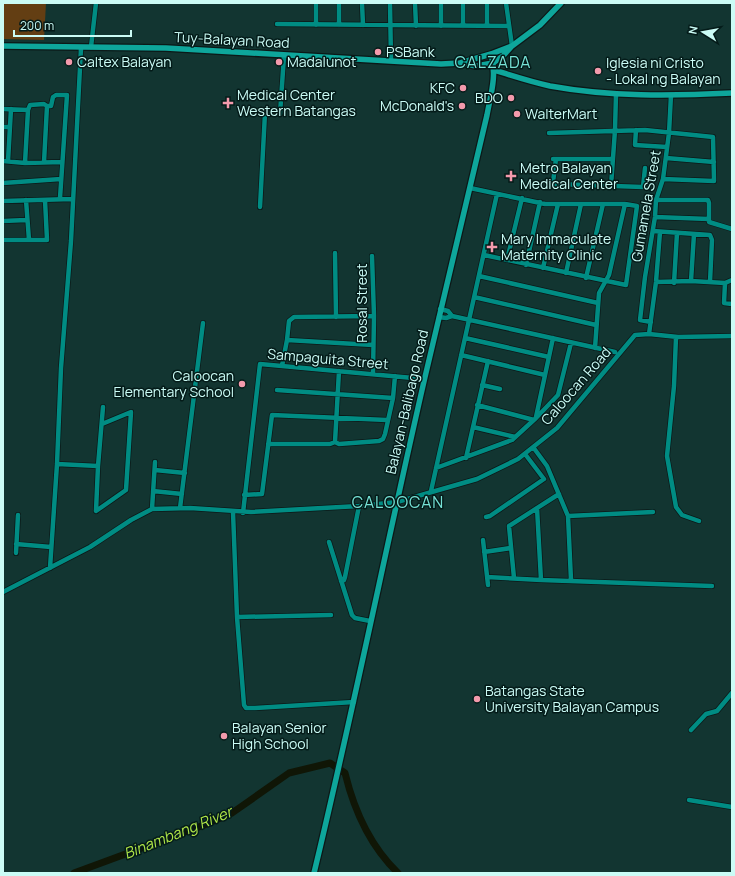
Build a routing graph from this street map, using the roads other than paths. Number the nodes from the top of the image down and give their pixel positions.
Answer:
1 (96, 3) edge
2 (316, 3) edge
3 (339, 3) edge
4 (362, 3) edge
5 (390, 3) edge
6 (416, 3) edge
7 (441, 3) edge
8 (463, 3) edge
9 (487, 3) edge
10 (506, 3) edge
11 (561, 3) edge
12 (277, 24) dead end
13 (316, 25) junction
14 (339, 25) junction
15 (363, 25) junction
16 (390, 26) junction
17 (416, 26) junction
18 (441, 26) junction
19 (463, 26) junction
20 (487, 26) junction
21 (509, 26) junction
22 (3, 46) edge
23 (512, 46) junction
24 (91, 47) junction
25 (81, 48) junction
26 (491, 54) junction
27 (284, 56) junction
28 (391, 60) junction
29 (460, 63) junction
30 (494, 63) junction
31 (494, 70) junction
32 (732, 93) edge
33 (616, 94) junction
34 (671, 95) junction
35 (46, 106) junction
36 (3, 109) edge
37 (11, 109) junction
38 (28, 110) junction
39 (3, 127) edge
40 (9, 127) junction
41 (615, 130) junction
42 (636, 130) junction
43 (549, 132) dead end
44 (669, 133) junction
45 (3, 143) edge
46 (9, 143) junction
47 (667, 147) junction
48 (666, 158) junction
49 (613, 159) junction
50 (5, 161) edge
51 (44, 162) junction
52 (62, 162) junction
53 (714, 162) junction
54 (25, 163) junction
55 (645, 168) dead end
56 (61, 179) junction
57 (663, 179) junction
58 (3, 182) edge
59 (611, 186) junction
60 (470, 188) junction
61 (497, 194) junction
62 (60, 198) junction
63 (522, 198) junction
64 (72, 199) junction
65 (26, 200) junction
66 (45, 200) junction
67 (656, 200) junction
68 (3, 201) edge
69 (540, 202) junction
70 (558, 204) junction
71 (581, 204) junction
72 (603, 204) junction
73 (625, 204) junction
74 (260, 207) dead end
75 (655, 217) junction
76 (709, 219) junction
77 (26, 220) junction
78 (3, 221) edge
79 (732, 229) edge
80 (653, 231) junction
81 (660, 232) junction
82 (677, 233) junction
83 (694, 234) junction
84 (3, 240) edge
85 (29, 240) junction
86 (335, 254) dead end
87 (484, 255) junction
88 (372, 256) dead end
89 (507, 260) junction
90 (526, 265) junction
91 (543, 268) junction
92 (566, 273) junction
93 (479, 276) junction
94 (586, 278) junction
95 (732, 280) edge
96 (605, 281) junction
97 (656, 282) junction
98 (691, 282) junction
99 (710, 282) junction
100 (674, 283) junction
101 (725, 283) junction
102 (474, 297) junction
103 (598, 303) junction
104 (732, 304) edge
105 (440, 309) junction
106 (374, 316) junction
107 (452, 316) junction
108 (336, 317) junction
109 (439, 317) junction
110 (469, 319) junction
111 (203, 322) dead end
112 (651, 322) junction
113 (596, 325) junction
114 (649, 334) junction
115 (732, 336) edge
116 (676, 337) junction
117 (465, 338) junction
118 (553, 338) junction
119 (287, 340) junction
120 (571, 342) junction
121 (373, 345) junction
122 (595, 348) junction
123 (615, 352) dead end
124 (461, 355) junction
125 (549, 357) junction
126 (488, 361) junction
127 (282, 366) junction
128 (339, 371) junction
129 (373, 374) junction
130 (545, 375) junction
131 (395, 376) junction
132 (424, 379) junction
133 (482, 385) junction
134 (500, 389) dead end
135 (277, 390) dead end
136 (338, 394) junction
137 (393, 398) junction
138 (477, 405) junction
139 (104, 407) dead end
140 (336, 418) junction
141 (535, 419) junction
142 (388, 420) junction
143 (102, 424) junction
144 (473, 427) junction
145 (516, 437) junction
146 (335, 442) junction
147 (268, 444) junction
148 (533, 447) junction
149 (525, 454) junction
150 (466, 458) junction
151 (155, 462) dead end
152 (57, 464) junction
153 (98, 466) junction
154 (436, 468) junction
155 (155, 470) junction
156 (185, 473) junction
157 (153, 491) junction
158 (432, 491) dead end
159 (182, 494) junction
160 (559, 494) junction
161 (244, 495) junction
162 (397, 502) junction
163 (359, 506) junction
164 (180, 508) junction
165 (537, 508) junction
166 (152, 509) junction
167 (232, 512) junction
168 (243, 512) junction
169 (653, 512) dead end
170 (18, 515) dead end
171 (568, 516) junction
172 (486, 517) dead end
173 (699, 521) dead end
174 (482, 540) dead end
175 (329, 542) dead end
176 (16, 544) junction
177 (51, 547) junction
178 (511, 548) junction
179 (484, 552) junction
180 (16, 553) dead end
181 (50, 568) junction
182 (486, 576) junction
183 (514, 578) junction
184 (542, 580) junction
185 (571, 580) junction
186 (341, 581) junction
187 (488, 586) dead end
188 (712, 586) dead end
189 (3, 592) edge
190 (331, 615) dead end
191 (237, 617) junction
192 (370, 621) junction
193 (732, 693) edge
194 (354, 702) junction
195 (691, 730) dead end
196 (689, 800) dead end
197 (732, 807) edge
198 (314, 873) edge

1 - 24 street
2 - 13 street
3 - 14 street
4 - 15 street
5 - 16 street
6 - 17 street
7 - 18 street
8 - 19 street
9 - 20 street
10 - 21 street
11 - 23 main road
12 - 13 street
13 - 14 street
14 - 15 street
15 - 16 street
16 - 17 street
16 - 28 street
17 - 18 street
18 - 19 street
19 - 20 street
20 - 21 street
21 - 23 street
22 - 25 main road, Tuy-Balayan Road
23 - 26 main road, Tuy-Balayan Road
23 - 30 main road
24 - 25 main road, Tuy-Balayan Road
24 - 27 main road, Tuy-Balayan Road
25 - 64 street
26 - 29 main road, Tuy-Balayan Road
26 - 30 main road, Balayan-Balibago Road
27 - 28 main road, Tuy-Balayan Road
27 - 74 street
28 - 29 main road, Tuy-Balayan Road
29 - 30 main road, Tuy-Balayan Road
30 - 31 main road, Balayan-Balibago Road
31 - 33 main road
31 - 60 main road, Balayan-Balibago Road
32 - 34 main road
33 - 34 main road
33 - 41 street
34 - 44 street, Gumamela Street
35 - 38 street
35 - 51 street
35 - 52 street
36 - 37 street
37 - 38 street
37 - 40 street
38 - 54 street
39 - 40 street
40 - 46 street
41 - 42 street
41 - 43 street
41 - 49 street
42 - 44 street
42 - 47 street
44 - 47 street, Gumamela Street
44 - 53 street
45 - 46 street
46 - 50 street
47 - 48 street, Gumamela Street
48 - 53 street
48 - 57 street, Gumamela Street
49 - 59 street
49 - 59 street
50 - 54 street
51 - 52 street
51 - 54 street
52 - 56 street
53 - 57 street
55 - 59 street
56 - 58 street
56 - 62 street
57 - 67 street, Gumamela Street
60 - 61 street
60 - 105 main road, Balayan-Balibago Road
61 - 63 street
61 - 87 street
62 - 64 street
62 - 66 street
63 - 69 street
63 - 89 street
64 - 152 street
65 - 66 street
65 - 68 street
65 - 77 street
66 - 85 street
67 - 75 street, Gumamela Street
67 - 76 street
69 - 70 street
69 - 90 street
70 - 71 street
70 - 91 street
71 - 72 street
71 - 92 street
72 - 73 street
72 - 94 street
73 - 96 street
73 - 96 street
75 - 76 street
75 - 80 street, Gumamela Street
76 - 79 street
77 - 78 street
77 - 85 street
80 - 81 street
80 - 112 street, Gumamela Street
81 - 82 street
81 - 97 street
82 - 83 street
82 - 100 street
83 - 98 street
83 - 99 street
84 - 85 street
86 - 108 street
87 - 89 street
87 - 93 street
88 - 106 street, Rosal Street
89 - 90 street
90 - 91 street
91 - 92 street
92 - 94 street
93 - 102 street
93 - 103 street
94 - 96 street
95 - 101 street
96 - 103 street
97 - 100 street
97 - 112 street
98 - 99 street
98 - 100 street
99 - 101 street
101 - 104 street
102 - 110 street
102 - 113 street
103 - 113 street
105 - 107 street
105 - 109 main road, Balayan-Balibago Road
106 - 108 street
106 - 121 street, Rosal Street
107 - 109 street
107 - 110 street
108 - 119 street
109 - 132 main road, Balayan-Balibago Road
110 - 117 street
110 - 118 street
111 - 156 street
112 - 114 street
113 - 122 street
114 - 116 street, Caloocan Road
114 - 148 street, Caloocan Road
115 - 116 street, Caloocan Road
116 - 173 street
117 - 124 street
117 - 125 street
118 - 120 street
118 - 125 street
119 - 121 street
119 - 127 street
120 - 122 street
120 - 141 street
121 - 129 street, Rosal Street
122 - 123 street
124 - 126 street
124 - 154 street
125 - 130 street
126 - 130 street
126 - 133 street
127 - 128 street, Sampaguita Street
127 - 161 street, Sampaguita Street
128 - 129 street, Sampaguita Street
128 - 136 street
129 - 131 street, Sampaguita Street
130 - 141 street
131 - 132 street, Sampaguita Street
131 - 137 street
132 - 162 main road, Balayan-Balibago Road
133 - 134 street
133 - 138 street
135 - 136 street
136 - 137 street
136 - 140 street
137 - 142 street
138 - 141 street
138 - 144 street
139 - 143 street
140 - 142 street
140 - 146 street
140 - 147 street
141 - 145 street
142 - 146 street
143 - 153 street
143 - 153 street
144 - 145 street
144 - 150 street
145 - 150 street
146 - 147 street
147 - 161 street
148 - 149 street, Caloocan Road
148 - 160 street
149 - 162 street, Caloocan Road
149 - 172 street
150 - 154 street
151 - 155 street
152 - 153 street
152 - 177 street
154 - 158 street
155 - 156 street
155 - 157 street
156 - 159 street
157 - 159 street
157 - 166 street
159 - 164 street
160 - 165 street
160 - 171 street
161 - 168 street, Sampaguita Street
162 - 163 street, Caloocan Road
162 - 192 main road, Balayan-Balibago Road
163 - 168 street, Caloocan Road
163 - 186 street
164 - 166 street, Caloocan Road
164 - 167 street, Caloocan Road
165 - 178 street
165 - 184 street
166 - 181 street
167 - 168 street, Caloocan Road
167 - 191 street
169 - 171 street
170 - 176 street
171 - 185 street
174 - 179 street
175 - 186 street
176 - 177 street
176 - 180 street
177 - 181 street
178 - 179 street
178 - 183 street
179 - 182 street
181 - 189 street
182 - 183 street
182 - 187 street
183 - 184 street
184 - 185 street
185 - 188 street
186 - 192 street
190 - 191 street
191 - 194 street
192 - 194 main road, Balayan-Balibago Road
193 - 195 street
194 - 198 main road, Balayan-Balibago Road
196 - 197 street

